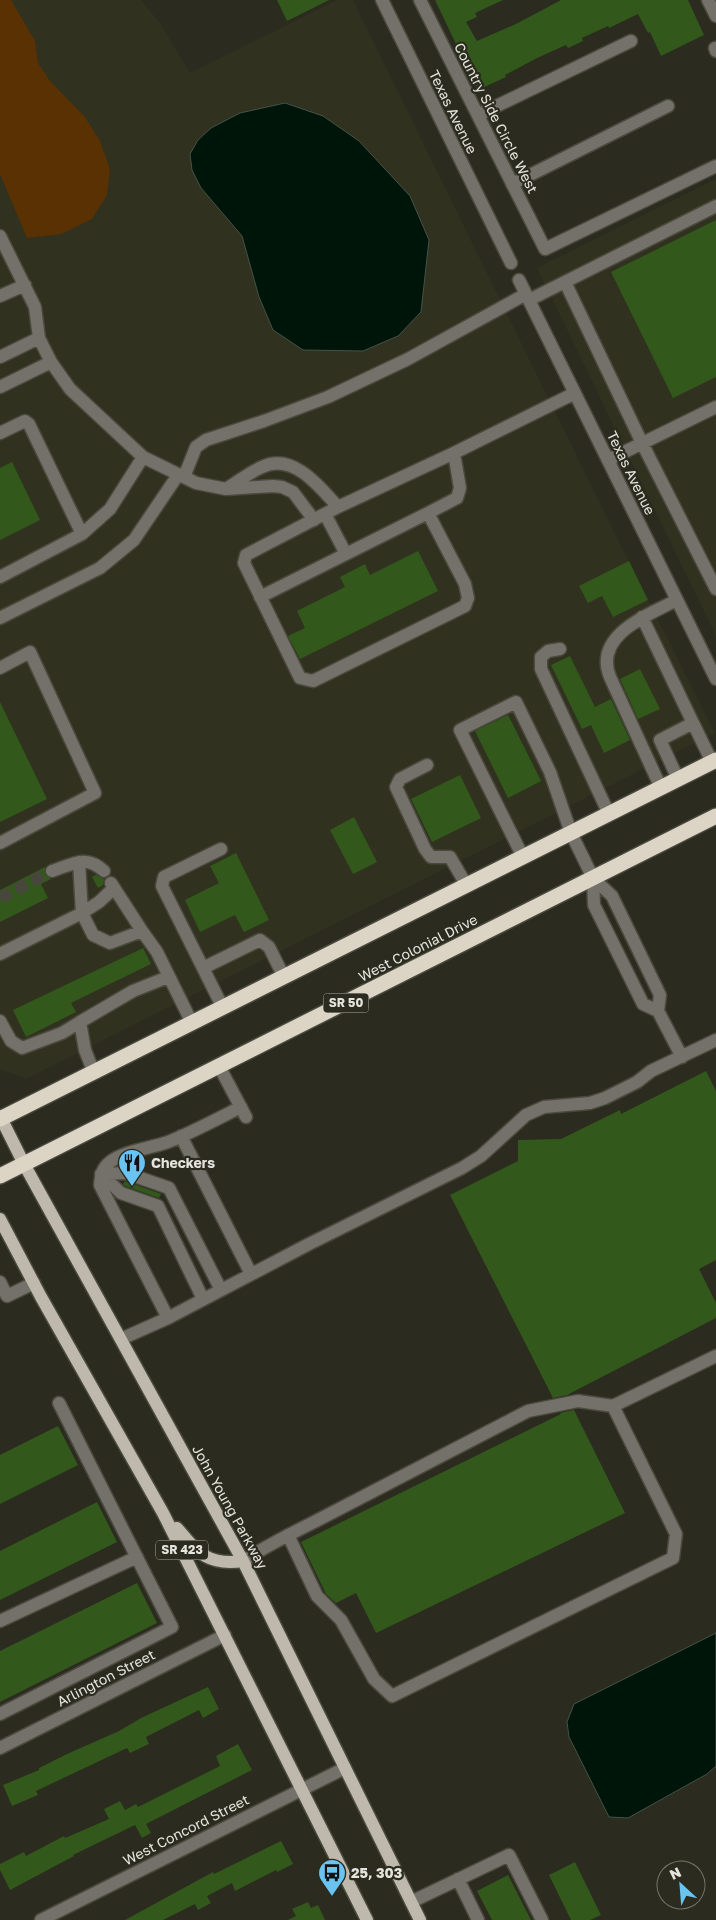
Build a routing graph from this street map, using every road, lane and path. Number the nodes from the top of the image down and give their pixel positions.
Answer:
1 (382, 0) edge
2 (420, 0) edge
3 (708, 0) edge
4 (716, 16) edge
5 (631, 41) dead end
6 (668, 106) dead end
7 (478, 115) junction
8 (710, 168) edge
9 (512, 184) junction
10 (716, 206) edge
11 (0, 236) edge
12 (511, 264) dead end
13 (519, 280) dead end
14 (565, 282) junction
15 (25, 285) junction
16 (0, 296) edge
17 (527, 297) junction
18 (39, 338) junction
19 (0, 356) edge
20 (51, 362) junction
21 (0, 387) edge
22 (575, 393) junction
23 (716, 408) edge
24 (0, 433) edge
25 (642, 443) junction
26 (454, 453) junction
27 (144, 457) junction
28 (608, 460) junction
29 (181, 476) junction
30 (226, 489) junction
31 (338, 507) junction
32 (428, 513) junction
33 (319, 517) junction
34 (82, 534) junction
35 (346, 554) junction
36 (0, 577) edge
37 (716, 589) edge
38 (260, 597) junction
39 (677, 600) junction
40 (642, 617) junction
41 (0, 618) edge
42 (560, 649) dead end
43 (711, 658) edge
44 (0, 668) edge
45 (716, 679) edge
46 (693, 723) junction
47 (714, 761) edge
48 (427, 765) dead end
49 (678, 779) junction
50 (661, 788) junction
51 (609, 814) junction
52 (713, 816) edge
53 (571, 833) junction
54 (0, 843) edge
55 (221, 849) dead end
56 (523, 857) junction
57 (79, 862) junction
58 (52, 871) tunnel mouth
59 (594, 878) junction
60 (110, 880) junction
61 (466, 886) junction
62 (82, 913) junction
63 (142, 931) junction
64 (0, 954) edge
65 (203, 968) junction
66 (168, 977) junction
67 (284, 977) junction
68 (223, 1008) junction
69 (658, 1011) junction
70 (0, 1021) edge
71 (80, 1022) junction
72 (192, 1023) junction
73 (716, 1040) edge
74 (682, 1057) junction
75 (219, 1066) junction
76 (94, 1072) junction
77 (0, 1118) edge
78 (181, 1136) junction
79 (24, 1164) junction
80 (101, 1174) junction
81 (0, 1176) edge
82 (0, 1219) edge
83 (251, 1274) junction
84 (0, 1283) edge
85 (34, 1283) junction
86 (221, 1290) junction
87 (203, 1299) junction
88 (168, 1318) junction
89 (121, 1339) junction
90 (716, 1356) edge
91 (59, 1403) dead end
92 (613, 1406) junction
93 (164, 1513) junction
94 (288, 1536) junction
95 (137, 1557) junction
96 (243, 1561) junction
97 (0, 1621) edge
98 (226, 1634) junction
99 (0, 1714) edge
100 (0, 1748) edge
101 (345, 1768) junction
102 (302, 1789) junction
103 (458, 1879) junction
104 (411, 1902) junction
105 (41, 1920) edge
106 (367, 1920) edge
107 (420, 1920) edge
108 (478, 1920) edge
109 (542, 1920) edge

1 - 12 street, Texas Avenue
2 - 7 street, Country Side Circle West
3 - 4 street
5 - 7 street
6 - 9 street
7 - 9 street, Country Side Circle West
8 - 9 street, Country Side Circle West
10 - 14 street
11 - 15 street
13 - 17 street, Texas Avenue
14 - 17 street
14 - 25 street
15 - 16 street
15 - 18 street
17 - 22 street, Texas Avenue
17 - 29 street
18 - 19 street
18 - 20 street
20 - 21 street
20 - 27 street
22 - 26 street
22 - 28 street, Texas Avenue
23 - 25 street
24 - 34 street
25 - 28 street
25 - 37 street
26 - 31 street
26 - 32 street
27 - 29 street
27 - 34 street
28 - 39 street, Texas Avenue
29 - 30 street
29 - 41 street
30 - 31 street
30 - 33 street
31 - 33 street
32 - 35 street
32 - 38 street
33 - 35 street
33 - 38 street
34 - 36 street
35 - 38 street
39 - 40 street
39 - 43 street, Texas Avenue
40 - 46 street
40 - 50 street
42 - 51 street
43 - 45 street, Texas Avenue
44 - 54 street
46 - 47 street
46 - 49 street
47 - 49 highway
48 - 61 street
49 - 50 highway
50 - 51 highway
51 - 53 highway
52 - 59 highway, West Colonial Drive / SR 50
53 - 56 highway
53 - 56 street
53 - 59 street
55 - 65 street
56 - 61 highway
57 - 58 street
57 - 60 street
57 - 62 street
59 - 69 street
59 - 69 street
59 - 75 highway, West Colonial Drive / SR 50
60 - 62 street
60 - 63 street
61 - 67 highway
62 - 63 street
62 - 64 street
63 - 66 street
65 - 67 street
65 - 68 street
66 - 71 street
66 - 72 street
67 - 68 highway
68 - 72 highway
69 - 74 street
70 - 71 street
71 - 76 street
72 - 76 highway
73 - 74 street
74 - 83 street
75 - 78 street
75 - 79 highway, West Colonial Drive / SR 50
76 - 77 highway
77 - 79 main road, John Young Parkway
78 - 80 street
78 - 83 street
79 - 81 highway, West Colonial Drive / SR 50
79 - 89 main road, John Young Parkway
80 - 86 street
80 - 87 street
80 - 88 street
82 - 85 main road, SR 423
83 - 86 street
84 - 85 street
85 - 93 main road, SR 423
86 - 87 street
87 - 88 street
88 - 89 street
89 - 96 main road, John Young Parkway
90 - 92 street
91 - 95 street
92 - 94 street
92 - 94 street
93 - 96 main road
93 - 98 main road, SR 423
94 - 96 street
95 - 97 street
95 - 99 street
96 - 101 main road, John Young Parkway
98 - 100 street, Arlington Street
98 - 102 main road, SR 423
101 - 102 street, West Concord Street
101 - 104 main road, John Young Parkway
102 - 105 street, West Concord Street
102 - 106 main road, SR 423
103 - 104 street
103 - 108 street
103 - 109 street
104 - 107 main road, John Young Parkway

